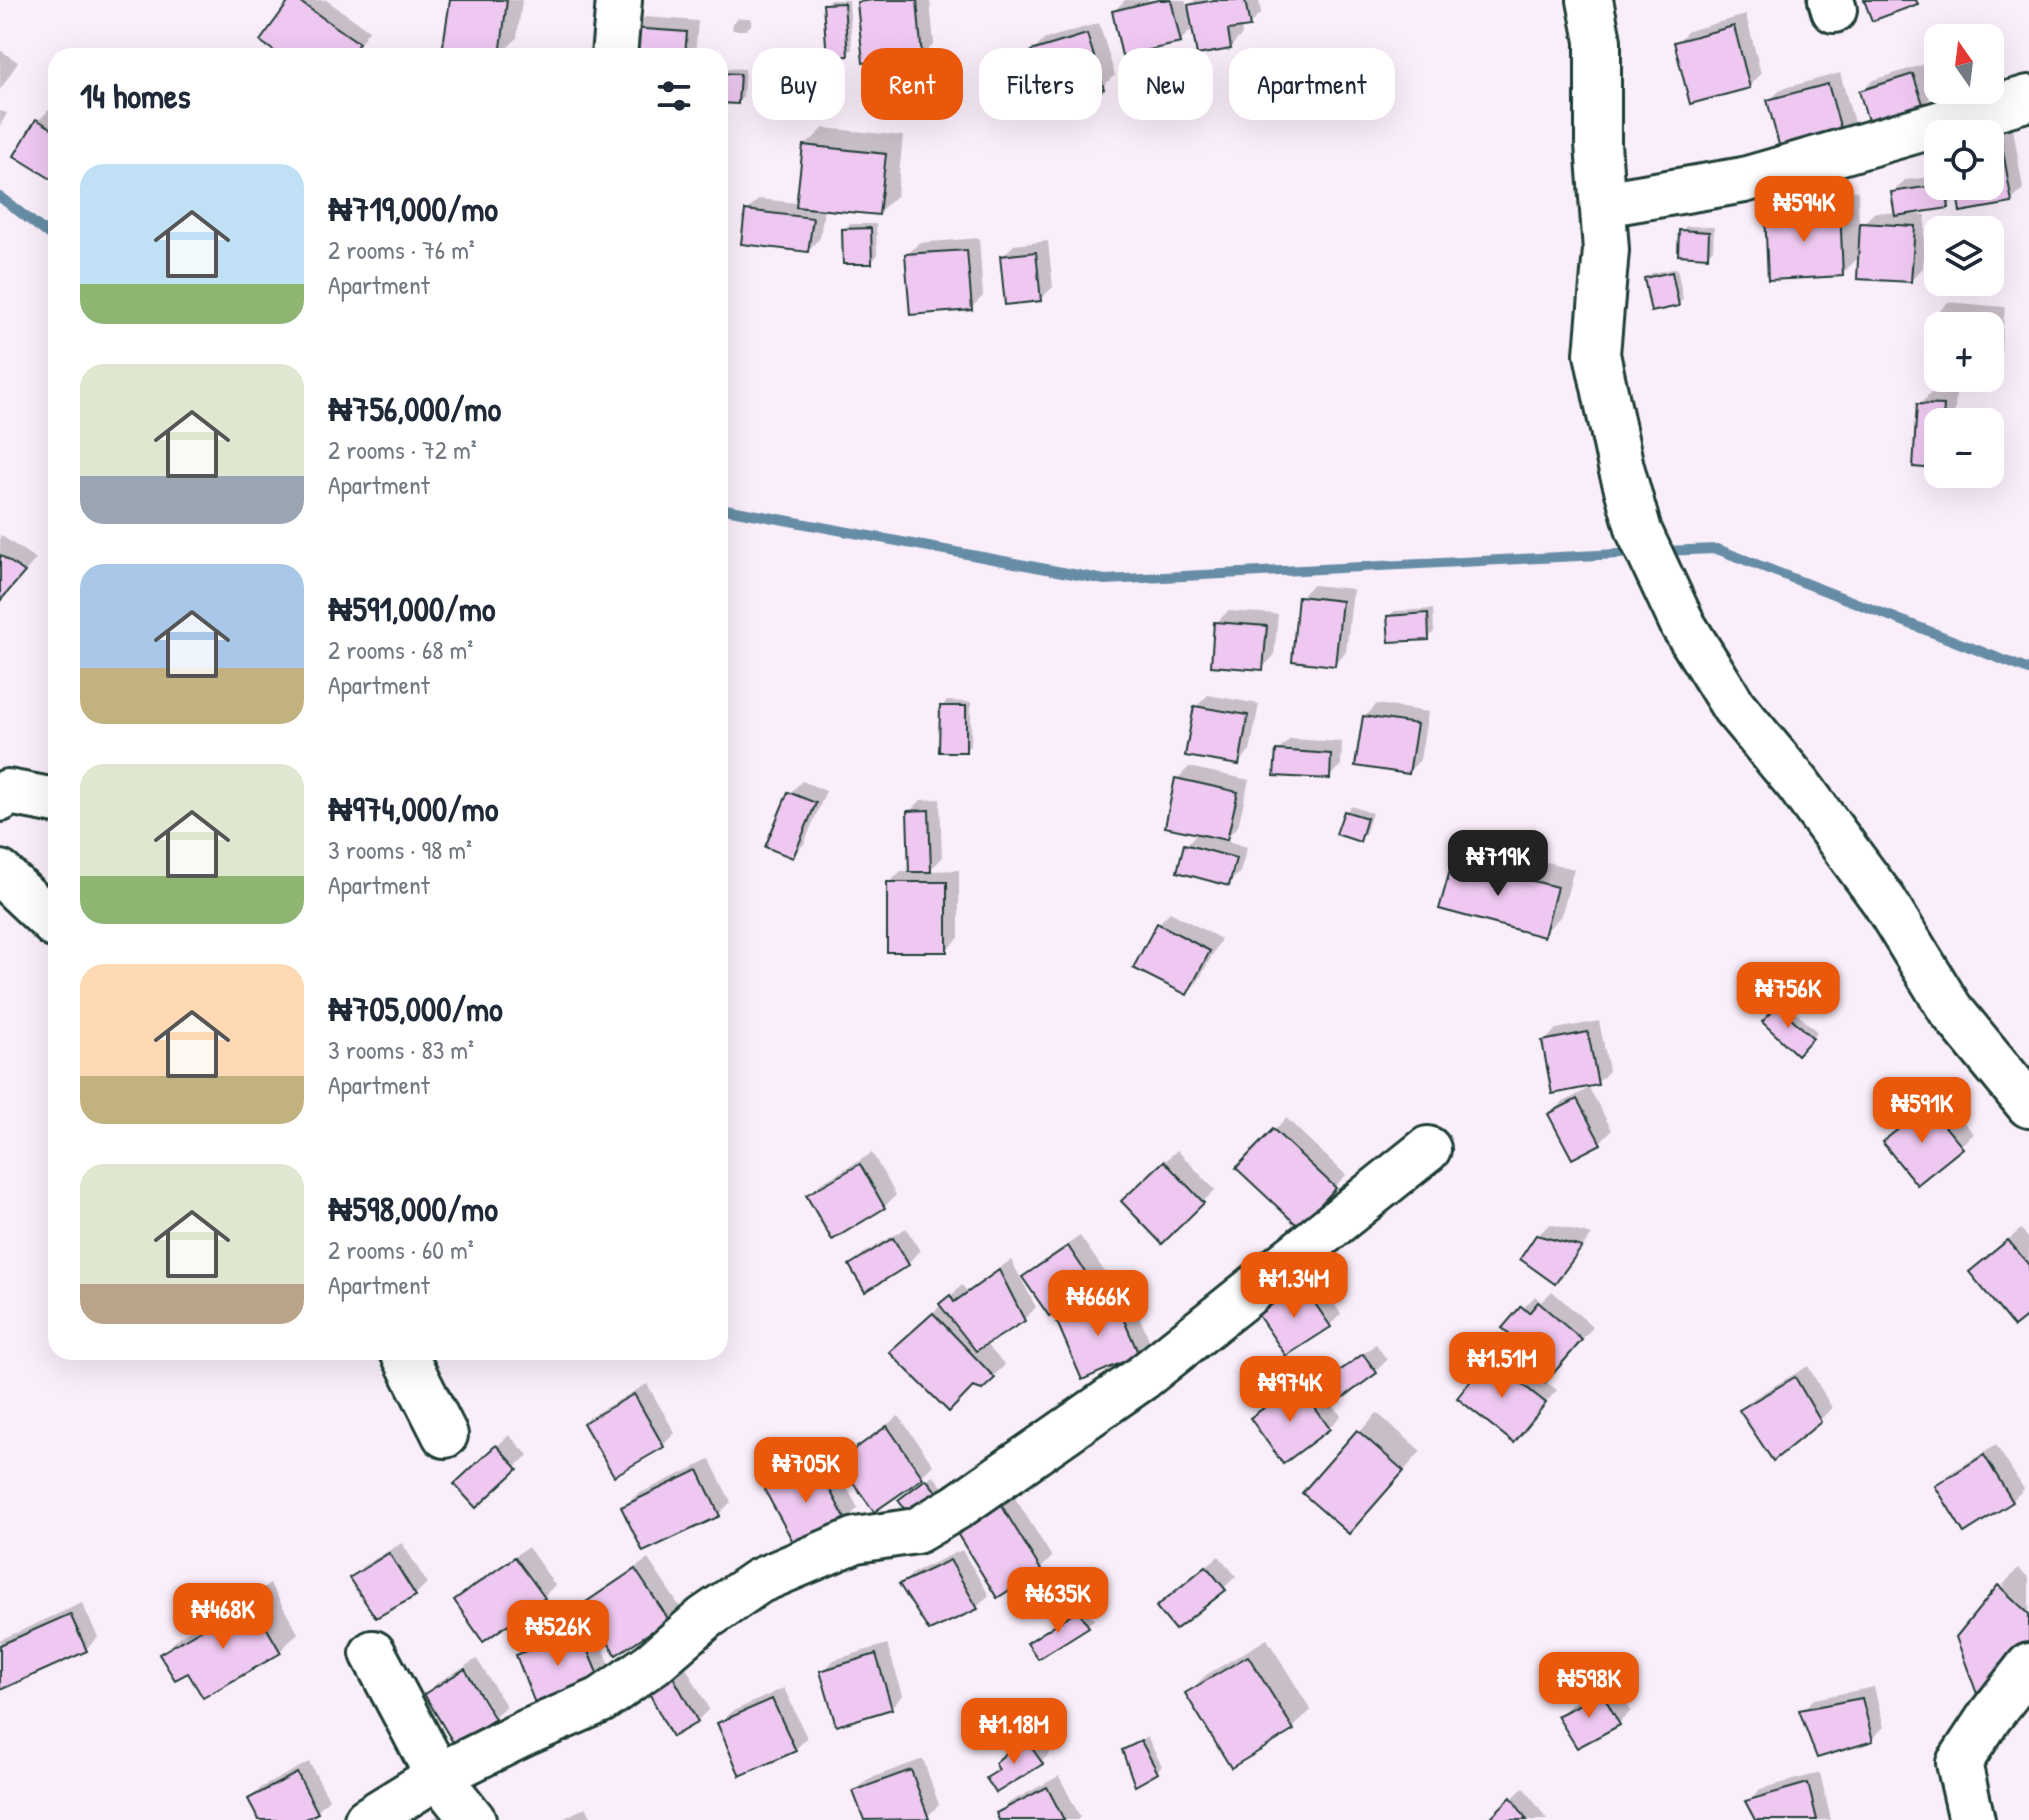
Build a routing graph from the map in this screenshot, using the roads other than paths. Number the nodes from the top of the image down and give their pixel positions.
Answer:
1 (619, 0) edge
2 (1590, 0) edge
3 (615, 48) edge
4 (2029, 98) edge
5 (1603, 204) junction
6 (0, 799) edge
7 (48, 800) edge
8 (0, 873) edge
9 (48, 918) edge
10 (2029, 1105) edge
11 (1428, 1149) dead end
12 (407, 1360) edge
13 (445, 1435) dead end
14 (373, 1653) dead end
15 (2029, 1666) edge
16 (438, 1776) junction
17 (367, 1820) edge
18 (473, 1820) edge
19 (1972, 1820) edge

1 - 3 street
2 - 5 street
4 - 5 street
5 - 10 street
6 - 7 street
8 - 9 street
11 - 16 street
12 - 13 street
14 - 16 street
15 - 19 street
16 - 17 street
16 - 18 street

